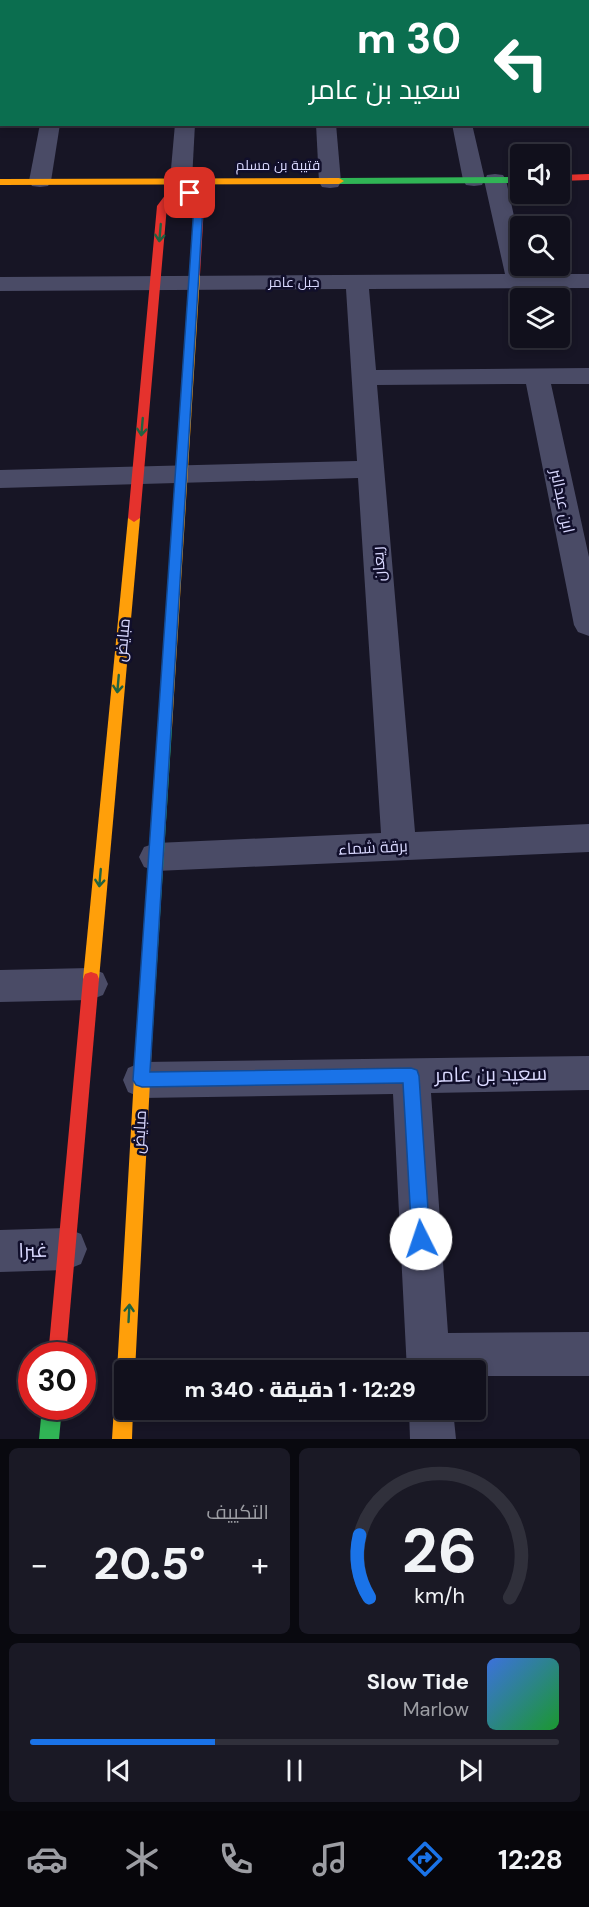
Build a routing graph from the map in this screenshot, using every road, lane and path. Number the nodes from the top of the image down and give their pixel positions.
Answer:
1 (50, 126) edge
2 (185, 126) edge
3 (326, 126) edge
4 (463, 126) edge
5 (589, 177) edge
6 (570, 178) edge
7 (181, 180) junction
8 (484, 180) junction
9 (510, 180) edge
10 (0, 182) edge
11 (40, 182) junction
12 (330, 182) junction
13 (518, 281) junction
14 (589, 281) edge
15 (194, 282) junction
16 (357, 282) junction
17 (155, 283) junction
18 (0, 284) edge
19 (589, 376) edge
20 (537, 377) junction
21 (364, 378) junction
22 (371, 469) junction
23 (181, 474) junction
24 (137, 476) junction
25 (0, 479) edge
26 (588, 616) edge
27 (589, 838) edge
28 (399, 846) junction
29 (156, 857) junction
30 (90, 984) junction
31 (0, 986) edge
32 (589, 1073) edge
33 (411, 1076) junction
34 (142, 1080) junction
35 (66, 1249) junction
36 (0, 1251) edge
37 (58, 1342) edge
38 (589, 1354) edge
39 (127, 1360) edge
40 (428, 1360) edge
41 (482, 1360) edge
42 (51, 1420) edge
43 (123, 1420) edge
44 (432, 1420) edge
45 (49, 1439) edge
46 (122, 1439) edge
47 (433, 1439) edge

1 - 11 street
2 - 7 street
3 - 12 street
4 - 8 street
5 - 6 street
7 - 11 street, قتيبة بن مسلم
7 - 12 street, قتيبة بن مسلم
7 - 15 street, مبايض
7 -> 17 street, مبايض
8 - 9 street, قتيبة بن مسلم
8 - 12 street, قتيبة بن مسلم
8 - 13 street
10 - 11 street, قتيبة بن مسلم
13 - 14 street, جبل عامر
13 - 16 street, جبل عامر
15 - 16 street, جبل عامر
15 - 17 street, جبل عامر
15 - 23 street, مبايض
16 - 21 street, ريعان
17 - 18 street, جبل عامر
17 -> 24 street, مبايض
19 - 20 street
20 - 21 street
20 - 26 street, ابن عبدالبر
21 - 22 street, ريعان
22 - 23 street
22 - 28 street, ريعان
23 - 24 street
23 - 29 street, مبايض
24 - 25 street
24 -> 30 street, مبايض
27 - 28 street, برقة شماء
28 - 29 street, برقة شماء
29 - 34 street, مبايض
30 - 31 street
30 - 35 street, مبايض
32 - 33 street, سعيد بن عامر
33 - 34 street, سعيد بن عامر
33 - 40 street
39 -> 34 street, مبايض
35 - 36 street, غبرا
35 - 37 street, مبايض
38 - 41 street
42 - 45 street
43 - 46 street
44 - 47 street

